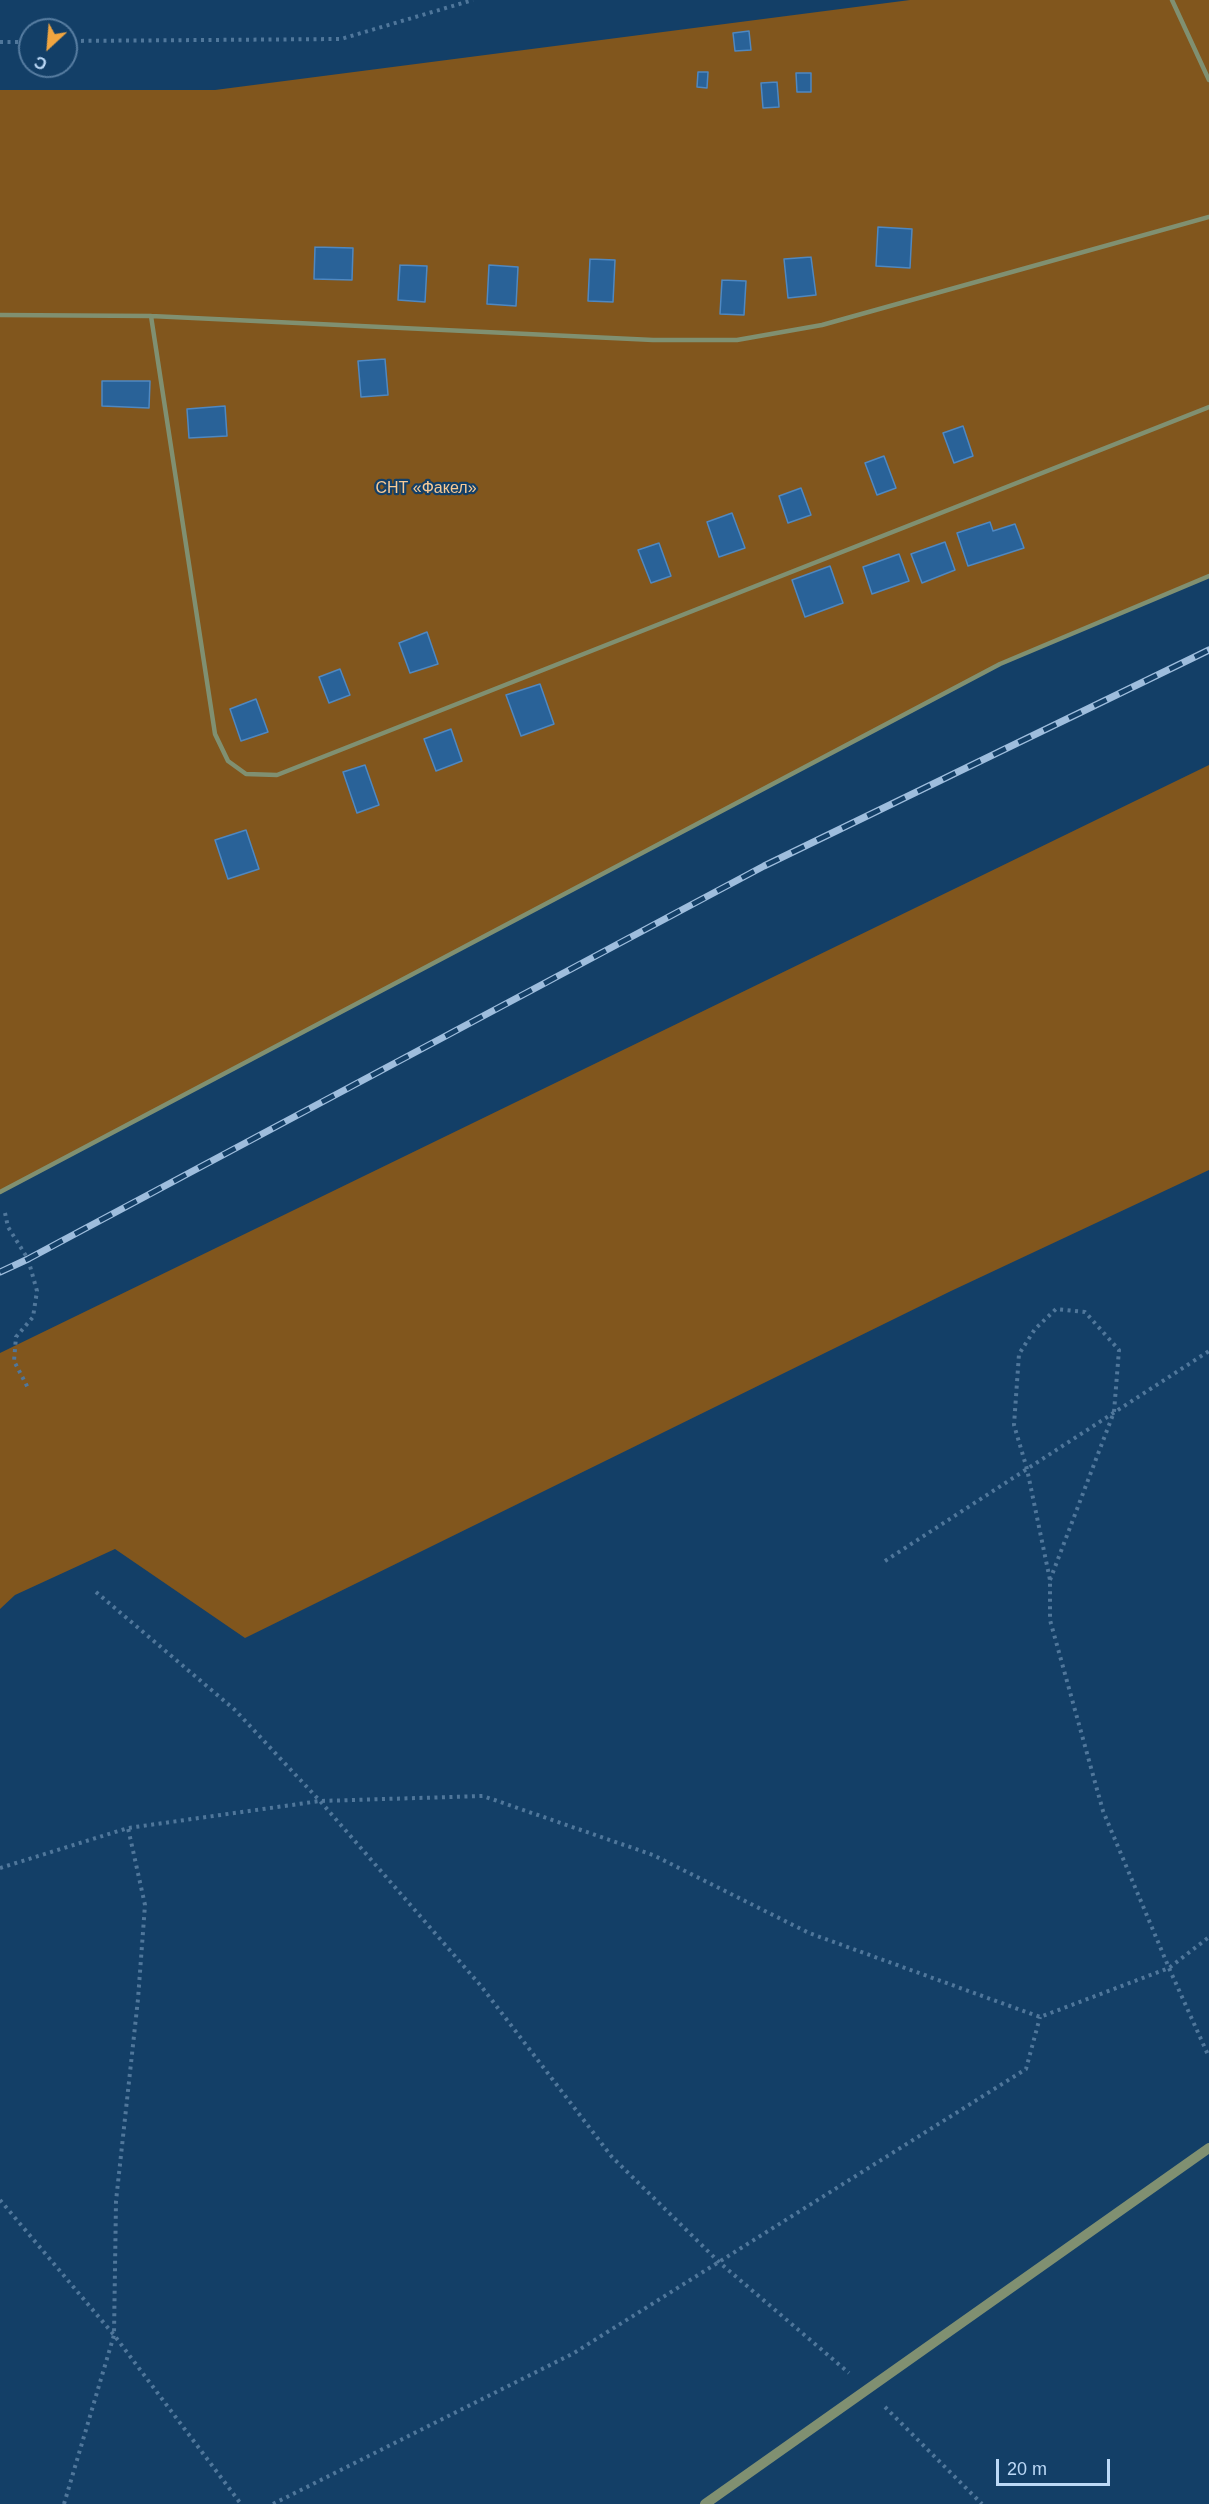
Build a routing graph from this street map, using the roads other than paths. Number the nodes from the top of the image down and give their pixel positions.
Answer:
1 (1172, 0) edge
2 (1209, 80) edge
3 (1209, 217) edge
4 (0, 315) edge
5 (151, 316) junction
6 (1209, 407) edge
7 (1209, 576) edge
8 (1, 1192) edge
9 (1209, 2148) edge
10 (705, 2504) edge

1 - 2 lane
3 - 5 lane
4 - 5 lane
5 - 6 lane
7 - 8 lane
9 - 10 street

